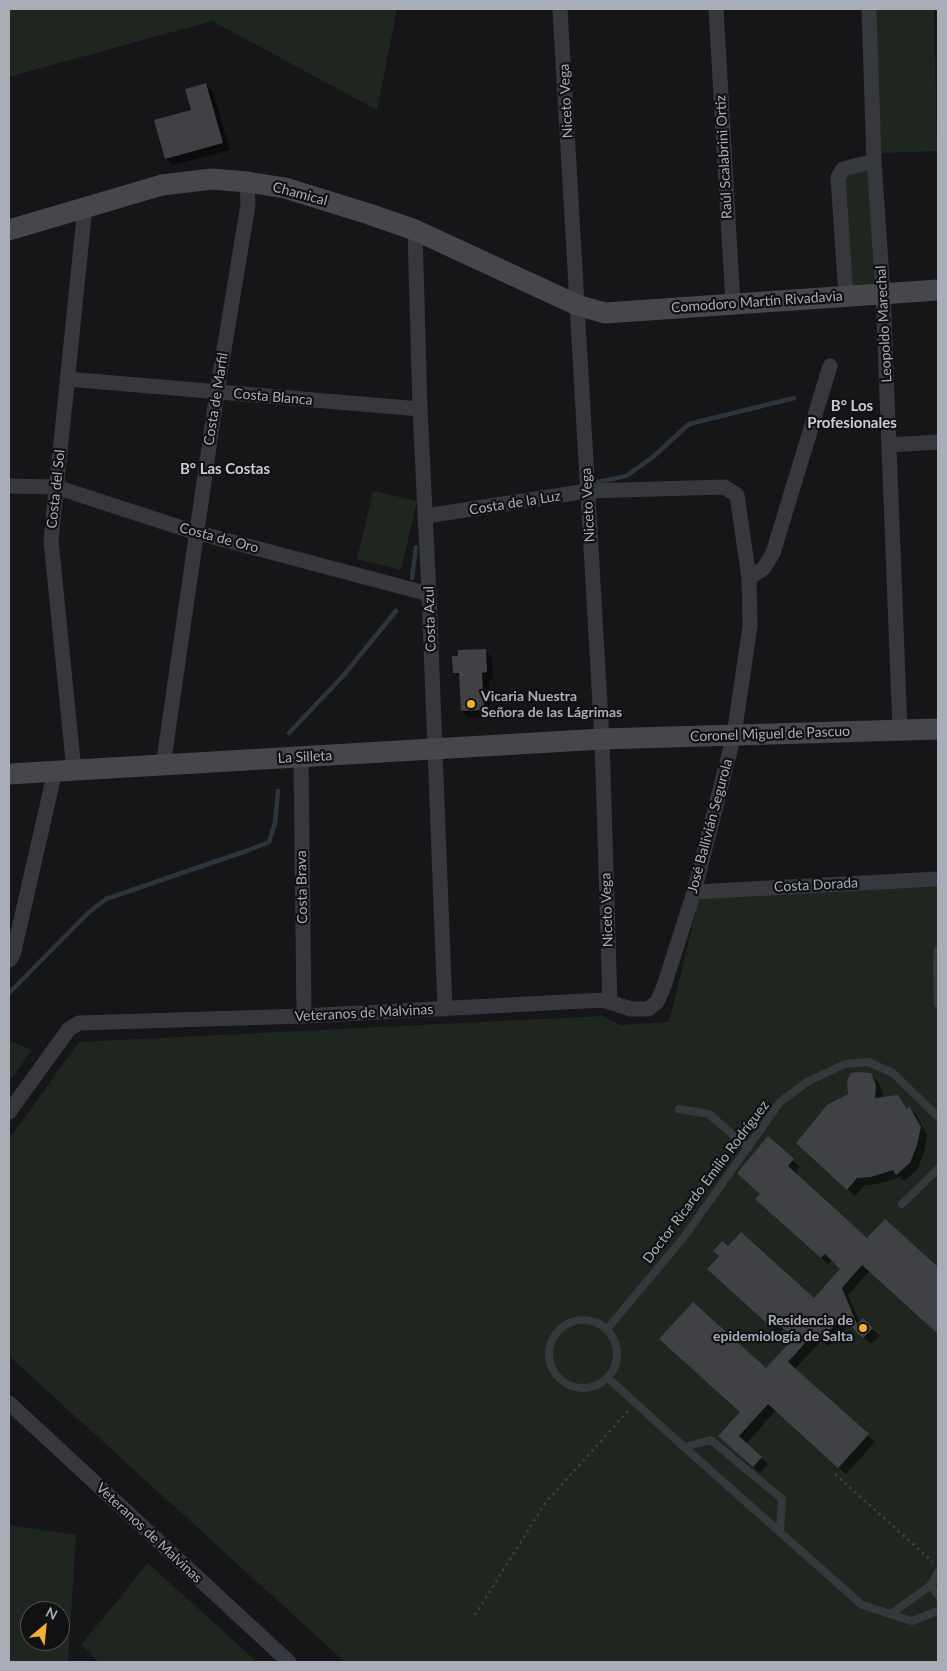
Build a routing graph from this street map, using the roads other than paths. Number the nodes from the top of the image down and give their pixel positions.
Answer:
1 (560, 9) edge
2 (716, 9) edge
3 (869, 9) edge
4 (874, 161) junction
5 (247, 182) junction
6 (85, 207) junction
7 (9, 230) edge
8 (415, 230) junction
9 (938, 290) edge
10 (883, 292) junction
11 (846, 296) junction
12 (732, 304) junction
13 (577, 305) junction
14 (830, 366) dead end
15 (67, 379) junction
16 (217, 392) junction
17 (420, 408) junction
18 (938, 442) edge
19 (889, 445) junction
20 (9, 486) edge
21 (56, 487) junction
22 (587, 492) junction
23 (426, 516) junction
24 (196, 532) junction
25 (748, 578) junction
26 (429, 594) junction
27 (938, 729) edge
28 (900, 730) junction
29 (734, 735) junction
30 (602, 739) junction
31 (435, 750) junction
32 (301, 758) junction
33 (163, 766) junction
34 (65, 771) junction
35 (9, 774) edge
36 (938, 879) edge
37 (694, 892) junction
38 (938, 950) edge
39 (9, 960) edge
40 (610, 1002) junction
41 (657, 1002) joint
42 (938, 1004) edge
43 (445, 1009) junction
44 (304, 1016) junction
45 (679, 1109) dead end
46 (9, 1112) edge
47 (938, 1117) edge
48 (748, 1148) junction
49 (938, 1169) edge
50 (902, 1204) dead end
51 (607, 1329) junction
52 (608, 1378) junction
53 (9, 1403) edge
54 (684, 1447) junction
55 (780, 1532) junction
56 (938, 1572) edge
57 (931, 1585) junction
58 (938, 1595) edge
59 (938, 1611) edge
60 (891, 1614) junction
61 (289, 1662) edge

1 - 13 street, Niceto Vega
2 - 12 street, Raúl Scalabrini Ortiz
3 - 4 street, Leopoldo Marechal
4 - 10 street, Leopoldo Marechal
4 - 11 street
5 - 6 street, Chamical
5 - 8 street, Chamical
5 - 16 street, Costa de Marfil
6 - 7 street, Chamical
6 - 15 street, Costa del Sol
8 - 13 street, Chamical
8 - 17 street, Costa Azul
9 - 10 street, Comodoro Martín Rivadavia
10 - 11 street, Comodoro Martín Rivadavia
10 - 19 street, Leopoldo Marechal
11 - 12 street, Comodoro Martín Rivadavia
12 - 13 street, Comodoro Martín Rivadavia
13 - 22 street, Niceto Vega
14 - 25 street
15 - 16 street, Costa Blanca
15 - 21 street, Costa del Sol
16 - 17 street, Costa Blanca
16 - 24 street, Costa de Marfil
17 - 23 street, Costa Azul
18 - 19 street
19 - 28 street, Leopoldo Marechal
20 - 21 street, Costa de Oro
21 - 24 street, Costa de Oro
21 - 34 street, Costa del Sol
22 - 23 street, Costa de la Luz
22 - 25 street, Costa de la Luz
22 - 30 street, Niceto Vega
23 - 26 street, Costa Azul
24 - 26 street, Costa de Oro
24 - 33 street, Costa de Marfil
25 - 29 street, José Ballivián Segurola
26 - 31 street, Costa Azul
27 - 28 street, Coronel Miguel de Pascuo
28 - 29 street, Coronel Miguel de Pascuo
29 - 30 street, Coronel Miguel de Pascuo
29 - 37 street, José Ballivián Segurola
30 - 31 street, La Silleta
30 - 40 street, Niceto Vega
31 - 32 street, La Silleta
31 - 43 street, Costa Azul
32 - 33 street, La Silleta
32 - 44 street, Costa Brava
33 - 34 street, La Silleta
34 - 35 street, La Silleta
34 - 39 street, Costa del Sol
36 - 37 street, Costa Dorada
37 - 41 street, José Ballivián Segurola
38 - 42 lane
40 - 41 street, Veteranos de Malvinas
40 - 43 street, Veteranos de Malvinas
43 - 44 street, Veteranos de Malvinas
44 - 46 street, Veteranos de Malvinas
45 - 48 lane
47 - 48 lane, Doctor Ricardo Emilio Rodríguez
48 - 51 lane, Doctor Ricardo Emilio Rodríguez
49 - 50 lane
51 - 52 lane
51 - 52 lane
52 - 54 lane
53 - 61 street, Veteranos de Malvinas
54 - 55 lane
54 - 55 lane
55 - 60 lane
56 - 57 lane
57 - 58 lane
57 - 60 lane
59 - 60 lane

